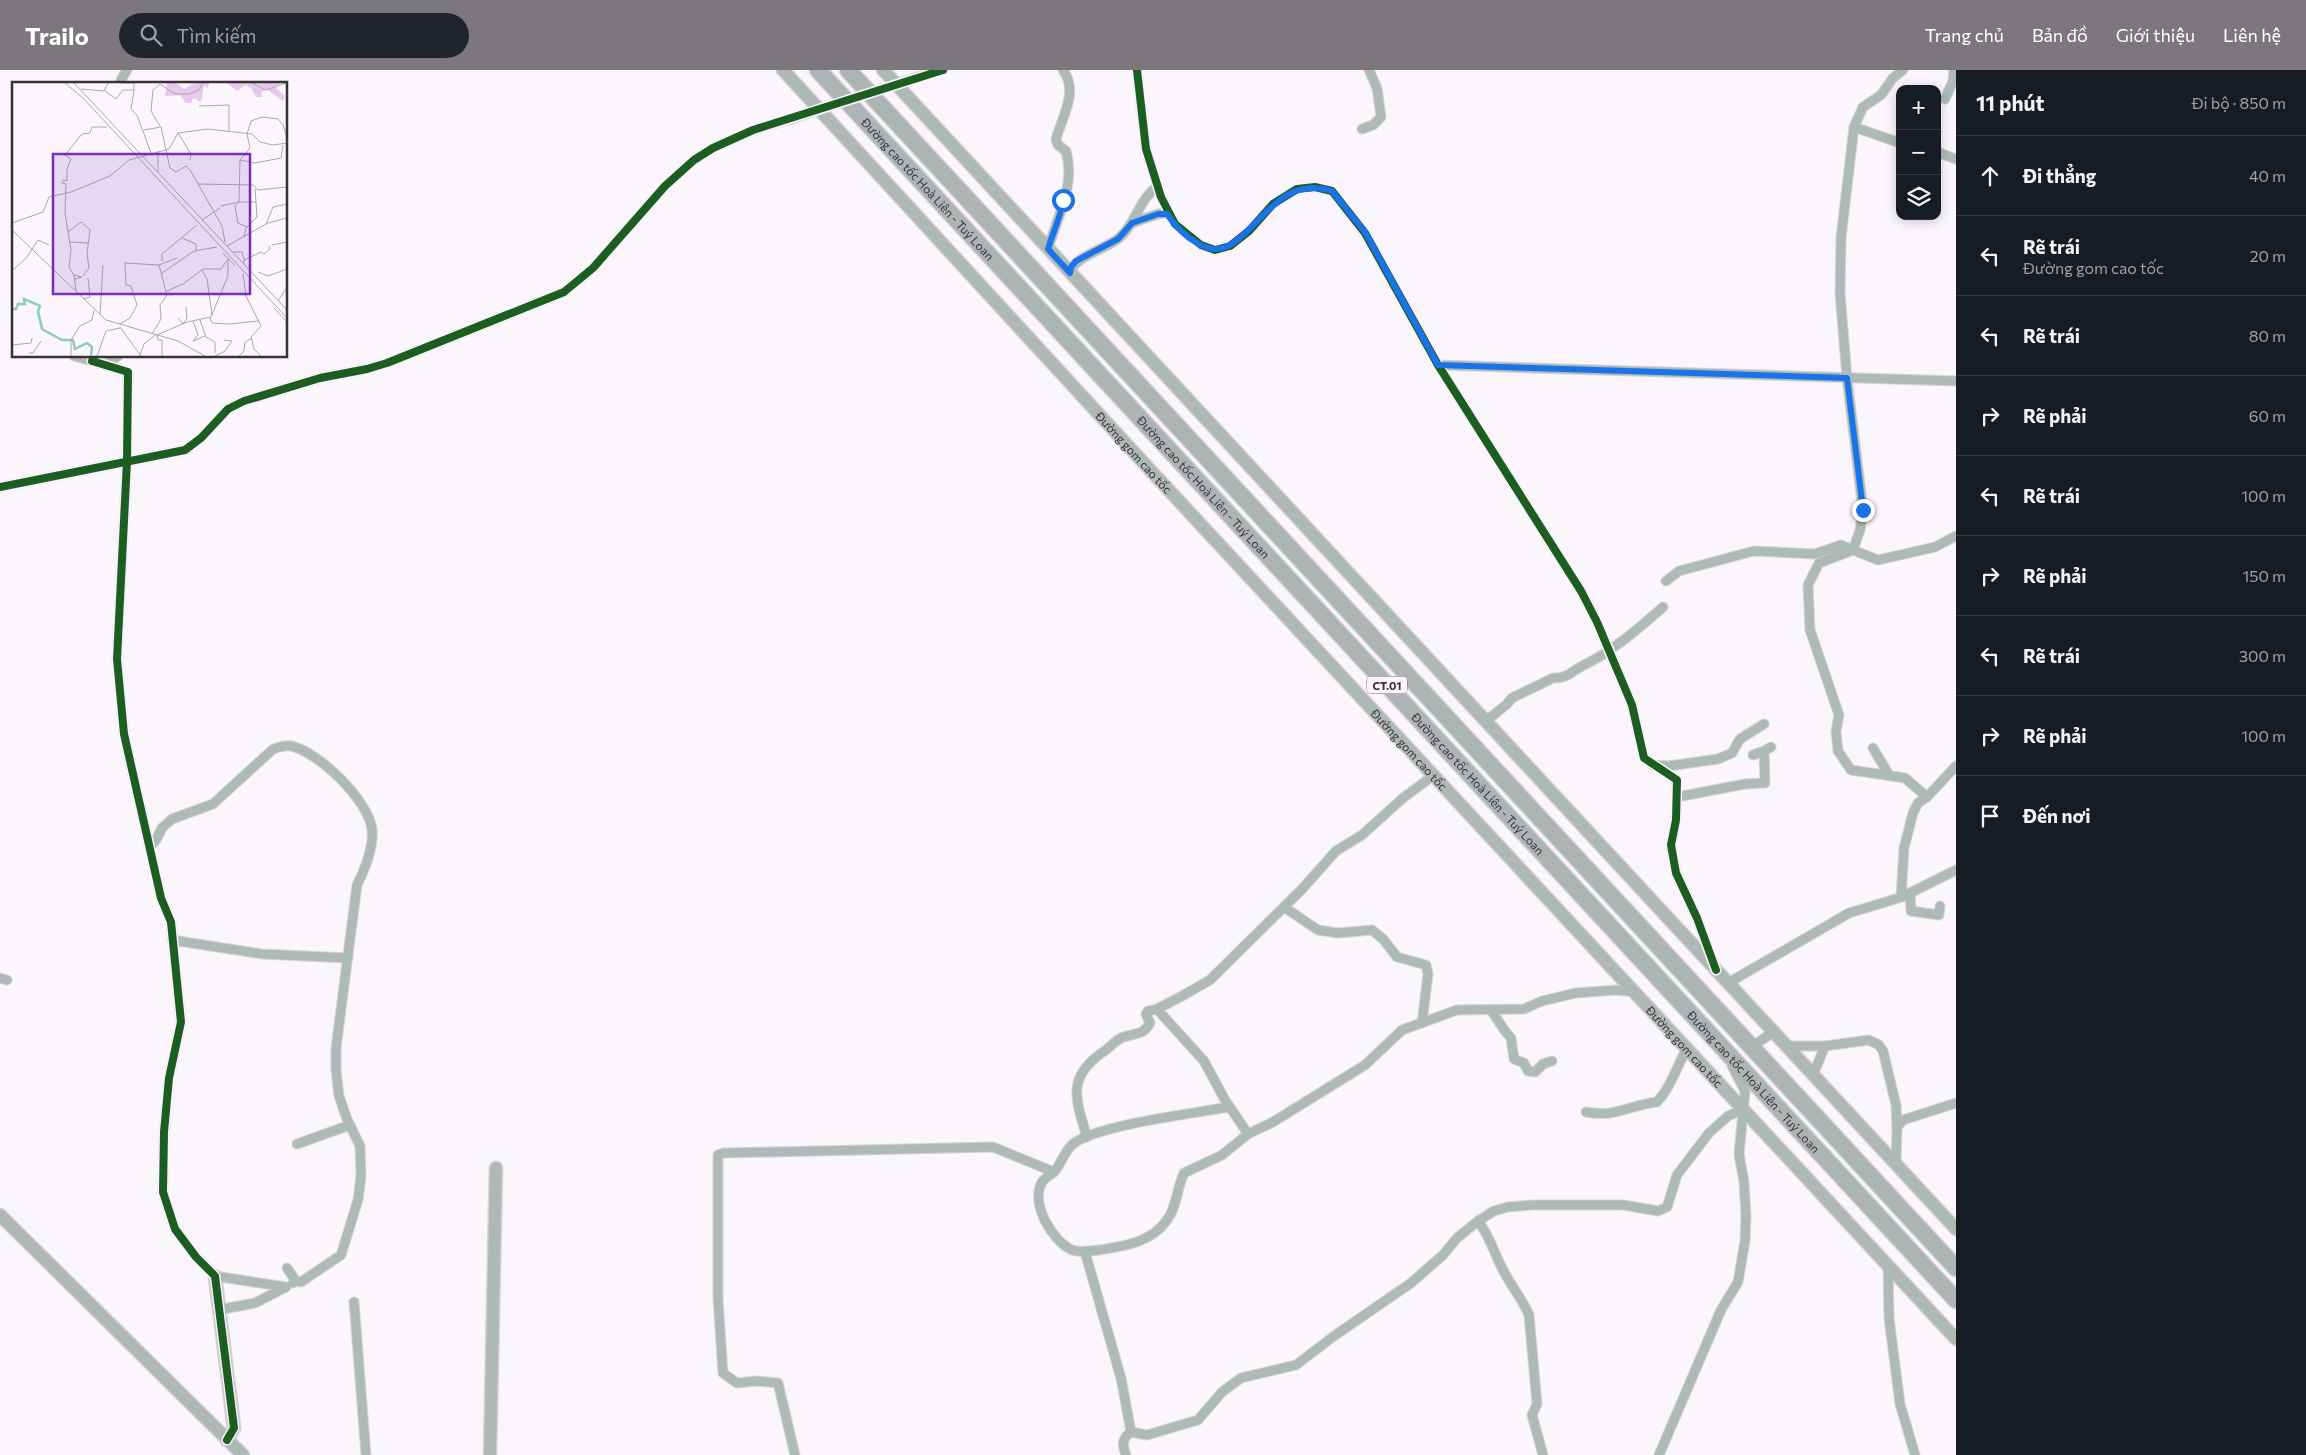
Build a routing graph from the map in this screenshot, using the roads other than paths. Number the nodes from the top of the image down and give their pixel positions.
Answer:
1 (127, 70) edge
2 (783, 70) edge
3 (818, 70) edge
4 (848, 70) edge
5 (884, 70) edge
6 (943, 70) edge
7 (1063, 70) edge
8 (1137, 70) edge
9 (1369, 70) edge
10 (1903, 70) edge
11 (1954, 70) edge
12 (122, 82) edge
13 (1945, 99) dead end
14 (1854, 127) junction
15 (1362, 129) dead end
16 (1896, 142) edge
17 (1941, 153) edge
18 (1956, 159) edge
19 (1158, 186) junction
20 (1167, 214) junction
21 (1132, 223) junction
22 (1048, 249) junction
23 (1070, 273) junction
24 (93, 358) edge
25 (115, 358) edge
26 (105, 365) junction
27 (1438, 365) junction
28 (1847, 378) junction
29 (1956, 381) edge
30 (128, 461) junction
31 (0, 487) edge
32 (1956, 536) edge
33 (1853, 550) junction
34 (1666, 581) dead end
35 (1663, 607) dead end
36 (1608, 651) junction
37 (1485, 722) junction
38 (1764, 724) dead end
39 (1873, 748) dead end
40 (1753, 755) dead end
41 (1653, 765) junction
42 (1956, 766) edge
43 (1434, 775) junction
44 (1889, 775) junction
45 (1677, 797) junction
46 (1927, 797) junction
47 (150, 847) junction
48 (1956, 870) edge
49 (1905, 895) junction
50 (1940, 906) dead end
51 (1284, 907) junction
52 (172, 940) junction
53 (348, 958) junction
54 (1716, 970) junction
55 (1728, 983) junction
56 (1635, 992) junction
57 (1157, 1009) junction
58 (1490, 1010) junction
59 (1422, 1023) junction
60 (1773, 1032) junction
61 (1759, 1042) dead end
62 (1786, 1046) junction
63 (1825, 1046) junction
64 (1687, 1048) junction
65 (1552, 1061) dead end
66 (1732, 1066) dead end
67 (1813, 1075) junction
68 (1956, 1103) edge
69 (1229, 1106) junction
70 (1742, 1110) junction
71 (1586, 1112) dead end
72 (350, 1125) junction
73 (1897, 1127) junction
74 (1248, 1134) junction
75 (1087, 1137) junction
76 (298, 1144) dead end
77 (1896, 1164) junction
78 (496, 1168) dead end
79 (1054, 1172) junction
80 (0, 1215) edge
81 (1478, 1221) junction
82 (1956, 1229) edge
83 (1085, 1252) junction
84 (1888, 1265) junction
85 (287, 1268) dead end
86 (1956, 1268) edge
87 (215, 1276) junction
88 (296, 1281) junction
89 (286, 1287) junction
90 (1956, 1300) edge
91 (354, 1302) dead end
92 (218, 1310) junction
93 (1956, 1339) edge
94 (1131, 1432) junction
95 (227, 1440) junction
96 (243, 1455) edge
97 (366, 1455) edge
98 (490, 1455) edge
99 (795, 1455) edge
100 (1126, 1455) edge
101 (1542, 1455) edge
102 (1659, 1455) edge
103 (1915, 1455) edge

1 - 12 street
2 - 43 main road, Đường gom cao tốc
3 - 90 highway, Đường cao tốc Hoà Liên - Tuý Loan / CT.01
4 - 86 highway, Đường cao tốc Hoà Liên - Tuý Loan / CT.01
5 - 22 main road
6 - 30 street, bridge
7 - 22 street
8 - 19 street
9 - 15 street
10 - 14 street
11 - 13 street
14 - 16 street
14 - 28 street
17 - 18 street
19 - 20 street
19 - 21 street
20 - 21 street
20 - 27 street
21 - 23 street
22 - 23 main road
23 - 37 main road
24 - 26 street
25 - 26 street
26 - 30 street
27 - 28 street
27 - 36 street
28 - 29 street
28 - 33 street
30 - 31 street
30 - 47 street
32 - 33 street
33 - 34 street
33 - 44 street
35 - 36 street
36 - 37 street
36 - 41 street
37 - 54 main road
38 - 41 street
39 - 44 street
40 - 45 street
41 - 45 street
42 - 46 street
43 - 51 street
43 - 56 main road, Đường gom cao tốc
44 - 46 street
45 - 54 street
46 - 49 street
47 - 52 street
47 - 53 street
48 - 49 street
49 - 50 street
49 - 55 street
51 - 57 street
51 - 59 street
52 - 53 street
52 - 87 street
53 - 72 street
54 - 55 main road
55 - 60 main road
56 - 58 street
56 - 64 main road, Đường gom cao tốc
57 - 69 street
57 - 75 street
58 - 59 street
58 - 65 street
59 - 74 street
60 - 61 street
60 - 62 main road
62 - 63 street
62 - 67 main road
63 - 67 street
63 - 73 street
64 - 70 main road, Đường gom cao tốc
64 - 71 street
66 - 70 street
67 - 77 main road
68 - 73 street
69 - 74 street
69 - 75 street
70 - 81 street
70 - 84 main road, Đường gom cao tốc
70 - 102 street
72 - 76 street
72 - 88 street
73 - 77 street
74 - 83 street
75 - 79 street
77 - 82 main road
78 - 98 main road
79 - 83 street
79 - 99 street
80 - 95 main road
81 - 94 street
81 - 101 street
83 - 94 street
84 - 93 main road, Đường gom cao tốc
84 - 103 street
85 - 88 street
87 - 89 street
87 - 92 main road
88 - 89 street
89 - 92 street
91 - 97 street
92 - 95 main road
94 - 100 street
95 - 96 main road

